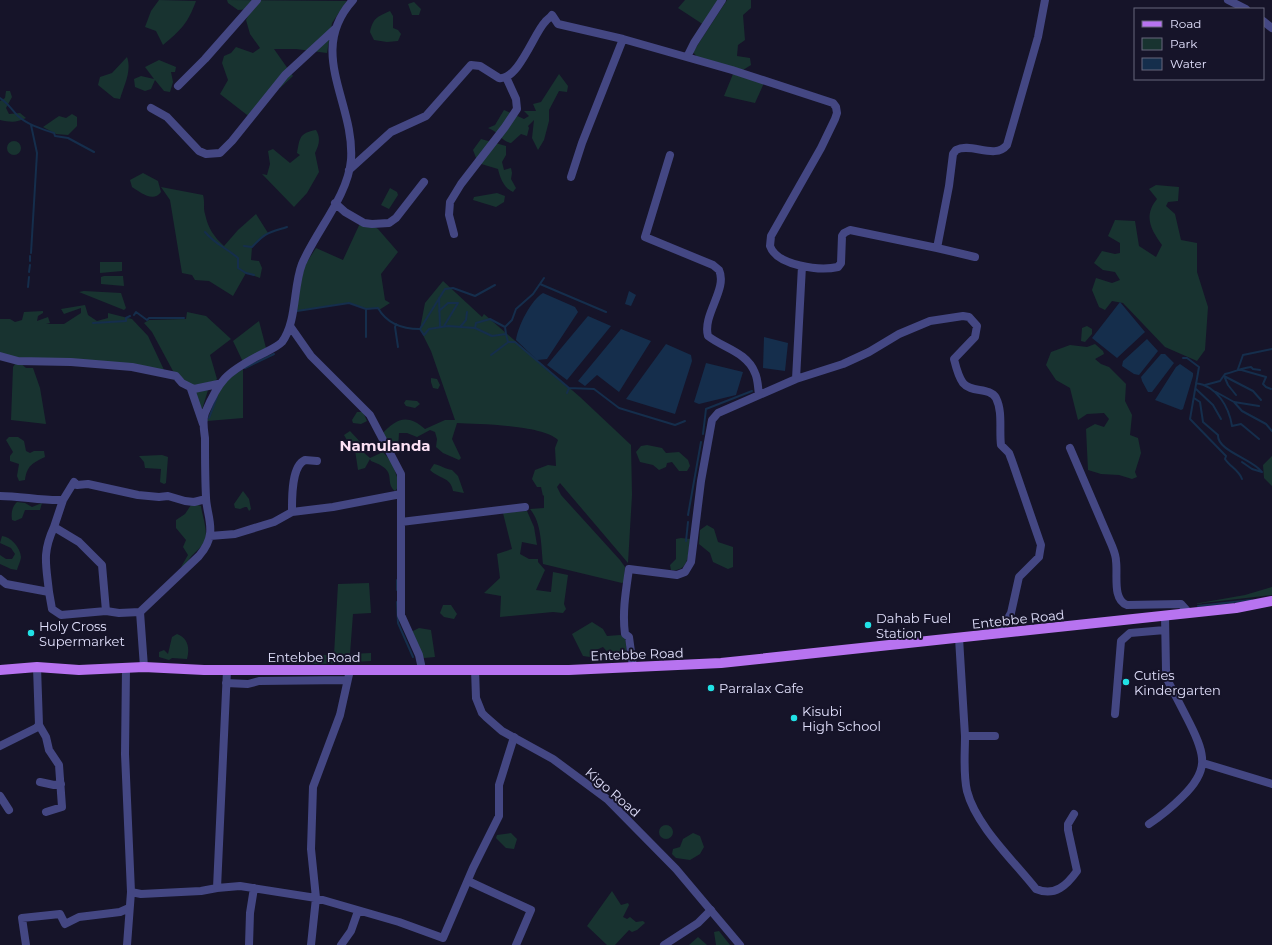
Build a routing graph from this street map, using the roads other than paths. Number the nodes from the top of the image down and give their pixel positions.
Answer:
1 (257, 0) edge
2 (353, 0) edge
3 (722, 0) edge
4 (1045, 0) edge
5 (1228, 0) edge
6 (1244, 8) edge
7 (1264, 22) edge
8 (337, 28) junction
9 (1272, 28) edge
10 (623, 39) junction
11 (687, 57) junction
12 (506, 77) junction
13 (178, 86) dead end
14 (151, 108) dead end
15 (670, 155) dead end
16 (349, 170) junction
17 (571, 177) dead end
18 (424, 182) dead end
19 (335, 203) junction
20 (454, 234) dead end
21 (936, 248) junction
22 (975, 257) dead end
23 (802, 266) junction
24 (290, 326) junction
25 (0, 356) edge
26 (796, 379) junction
27 (218, 384) junction
28 (191, 389) junction
29 (759, 395) junction
30 (204, 426) dead end
31 (1070, 448) dead end
32 (317, 461) dead end
33 (401, 494) junction
34 (0, 496) edge
35 (206, 499) junction
36 (63, 500) junction
37 (525, 506) dead end
38 (292, 512) junction
39 (401, 522) junction
40 (54, 527) junction
41 (210, 536) junction
42 (0, 579) edge
43 (49, 592) junction
44 (1272, 601) edge
45 (106, 611) junction
46 (140, 612) junction
47 (1189, 613) junction
48 (1165, 616) junction
49 (1165, 630) junction
50 (999, 634) junction
51 (959, 638) junction
52 (37, 667) junction
53 (144, 667) junction
54 (633, 667) junction
55 (126, 668) junction
56 (475, 668) junction
57 (422, 669) junction
58 (0, 670) edge
59 (227, 670) junction
60 (260, 670) junction
61 (350, 670) junction
62 (347, 680) junction
63 (259, 681) junction
64 (226, 683) junction
65 (1115, 714) dead end
66 (39, 725) junction
67 (965, 736) junction
68 (995, 736) dead end
69 (514, 737) junction
70 (0, 746) edge
71 (1203, 763) junction
72 (40, 782) dead end
73 (61, 784) junction
74 (1272, 784) edge
75 (0, 796) edge
76 (9, 810) dead end
77 (46, 812) dead end
78 (1074, 814) dead end
79 (1149, 824) dead end
80 (468, 881) junction
81 (217, 888) junction
82 (254, 888) junction
83 (131, 892) junction
84 (316, 898) junction
85 (129, 908) junction
86 (710, 910) junction
87 (358, 911) junction
88 (442, 942) edge
89 (26, 945) edge
90 (127, 945) edge
91 (249, 945) edge
92 (312, 945) edge
93 (341, 945) edge
94 (516, 945) edge
95 (664, 945) edge
96 (740, 945) edge

1 - 13 street
2 - 8 street
3 - 11 street
4 - 21 street
5 - 6 street
7 - 9 street
8 - 14 street
8 - 16 street
10 - 11 street
10 - 12 street
10 - 17 street
11 - 23 street
12 - 16 street
12 - 20 street
15 - 29 street
16 - 19 street
18 - 19 street
19 - 24 street
21 - 22 street
21 - 23 street
23 - 26 street
24 - 27 street
24 - 33 street
25 - 28 street
26 - 29 street
26 - 50 street
27 - 28 street
27 - 35 street
28 - 30 street
29 - 54 street
31 - 47 street
32 - 38 street
33 - 38 street
33 - 39 street
34 - 36 street
35 - 36 street
35 - 41 street
36 - 40 street
37 - 39 street
38 - 41 street
39 - 57 street
40 - 43 street
40 - 45 street
41 - 46 street
42 - 43 street
43 - 45 street
44 - 47 main road, Entebbe Road
45 - 46 street
46 - 53 street
47 - 48 main road, Entebbe Road
48 - 49 street
48 - 50 main road, Entebbe Road
49 - 65 street
49 - 71 street
50 - 51 main road, Entebbe Road
51 - 54 main road, Entebbe Road
51 - 67 street
52 - 55 main road, Entebbe Road
52 - 58 main road, Entebbe Road
52 - 66 street
53 - 55 main road, Entebbe Road
53 - 59 main road, Entebbe Road
54 - 56 main road, Entebbe Road
55 - 83 street
56 - 57 main road, Entebbe Road
56 - 69 street, Kigo Road
57 - 61 main road, Entebbe Road
59 - 60 main road, Entebbe Road
59 - 64 street
60 - 61 main road, Entebbe Road
60 - 63 street
61 - 62 street
62 - 63 street
62 - 84 street
63 - 64 street
64 - 81 street
66 - 70 street
66 - 73 street
67 - 68 street
67 - 78 street
69 - 80 street
69 - 86 street, Kigo Road
71 - 74 street
71 - 79 street
72 - 73 street
73 - 77 street
75 - 76 street
80 - 88 street
80 - 94 street
81 - 82 street
81 - 83 street
82 - 84 street
82 - 91 street
83 - 85 street
84 - 87 street
84 - 92 street
85 - 89 street
85 - 90 street
86 - 95 street
86 - 96 street, Kigo Road
87 - 88 street
87 - 93 street

